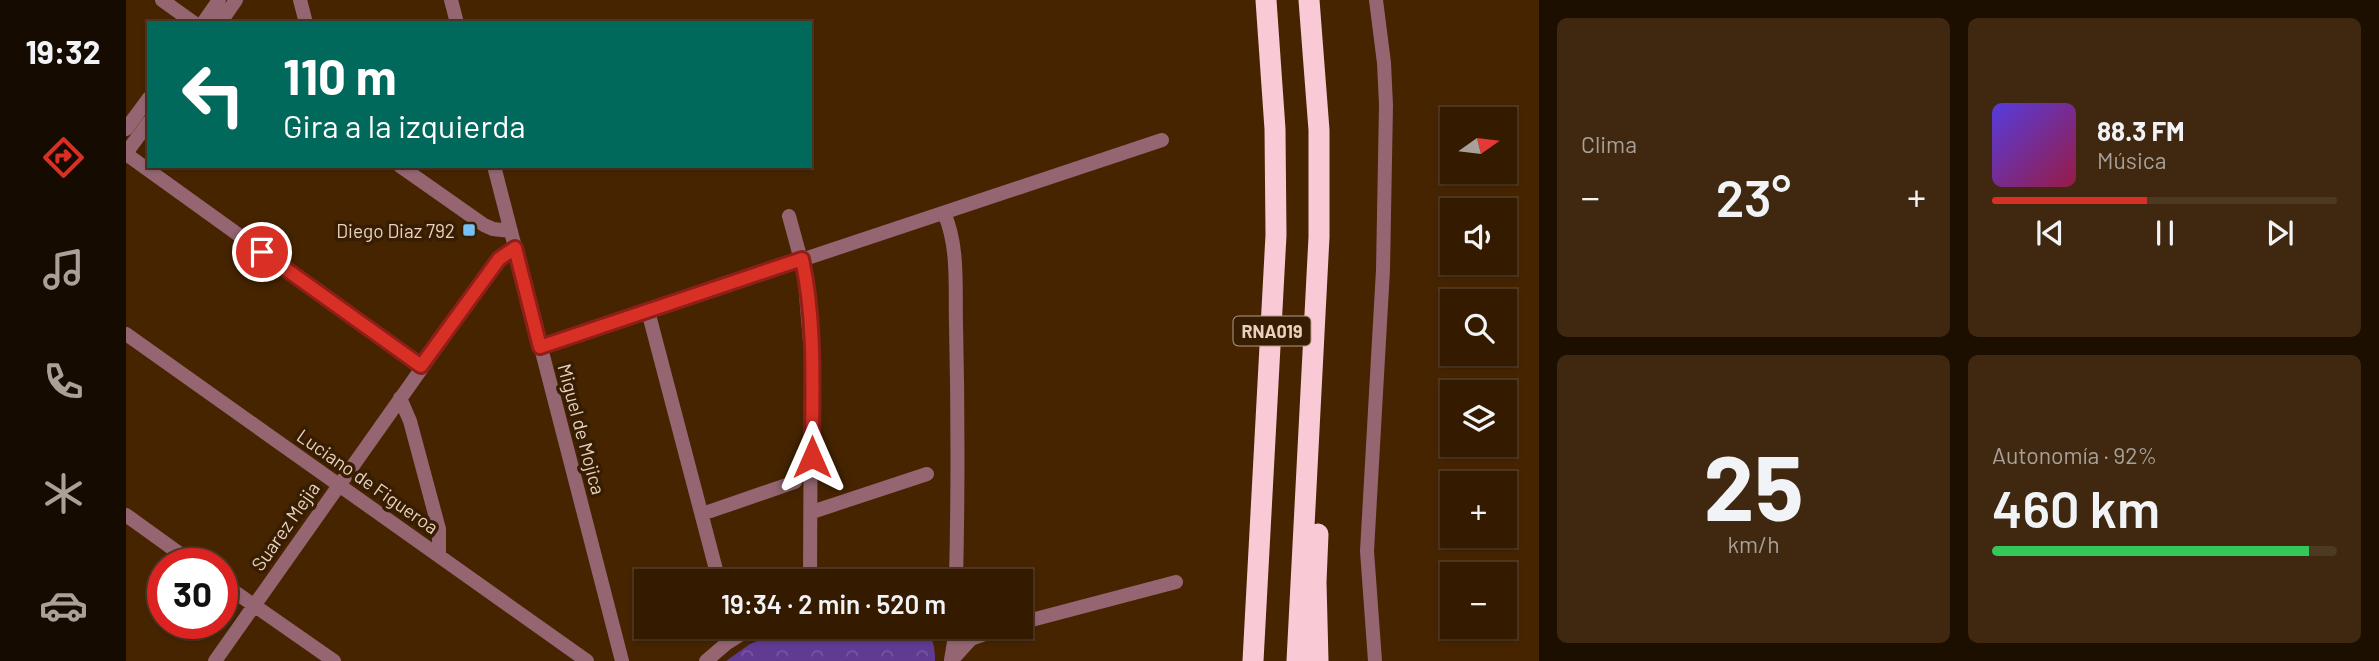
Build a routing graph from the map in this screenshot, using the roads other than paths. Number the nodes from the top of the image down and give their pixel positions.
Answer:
1 (162, 0) edge
2 (219, 0) edge
3 (236, 0) edge
4 (300, 0) edge
5 (451, 0) edge
6 (1266, 0) edge
7 (1309, 0) edge
8 (1376, 0) edge
9 (191, 21) edge
10 (204, 21) edge
11 (221, 21) edge
12 (305, 21) edge
13 (456, 21) edge
14 (147, 101) edge
15 (147, 125) edge
16 (126, 129) edge
17 (1162, 140) dead end
18 (126, 154) edge
19 (403, 168) edge
20 (495, 168) edge
21 (944, 213) junction
22 (789, 216) dead end
23 (511, 231) junction
24 (515, 248) junction
25 (802, 259) junction
26 (649, 311) junction
27 (1315, 328) junction
28 (126, 334) edge
29 (540, 347) junction
30 (421, 366) junction
31 (400, 398) junction
32 (927, 474) dead end
33 (795, 482) dead end
34 (338, 484) junction
35 (812, 512) junction
36 (702, 514) junction
37 (126, 515) edge
38 (172, 548) edge
39 (439, 554) junction
40 (716, 569) edge
41 (810, 569) edge
42 (956, 569) edge
43 (1176, 582) dead end
44 (238, 594) edge
45 (253, 605) junction
46 (1033, 620) edge
47 (724, 639) edge
48 (734, 639) edge
49 (954, 639) edge
50 (971, 639) edge
51 (720, 648) junction
52 (215, 661) edge
53 (334, 661) edge
54 (587, 661) edge
55 (622, 661) edge
56 (706, 661) edge
57 (951, 661) edge
58 (1253, 661) edge
59 (1297, 661) edge
60 (1318, 661) edge
61 (1375, 661) edge

1 - 9 street
2 - 10 street
3 - 11 street
4 - 12 street
5 - 13 street
6 - 58 highway, RNA019
7 - 27 highway, RNA019
8 - 61 street
14 - 16 street
15 - 18 street
17 - 21 street
18 - 30 street
19 - 23 street
20 - 23 street, Miguel de Mojica
21 - 25 street
21 - 42 street
22 - 25 street
23 - 24 street, Miguel de Mojica
24 - 29 street, Miguel de Mojica
24 - 30 street, Suarez Mejia
25 - 26 street
25 - 35 street
26 - 29 street
26 - 36 street
27 - 59 highway, RNA019
27 - 60 highway
28 - 34 street, Luciano de Figueroa
29 - 55 street, Miguel de Mojica
30 - 31 street, Suarez Mejia
31 - 34 street, Suarez Mejia
31 - 39 street
32 - 35 street
33 - 36 street
34 - 39 street, Luciano de Figueroa
34 - 45 street, Suarez Mejia
35 - 41 street
36 - 40 street
37 - 38 street
39 - 54 street, Luciano de Figueroa
43 - 46 street
44 - 45 street
45 - 52 street, Suarez Mejia
45 - 53 street
47 - 51 street
48 - 51 street
49 - 57 street
50 - 57 street
51 - 56 street

